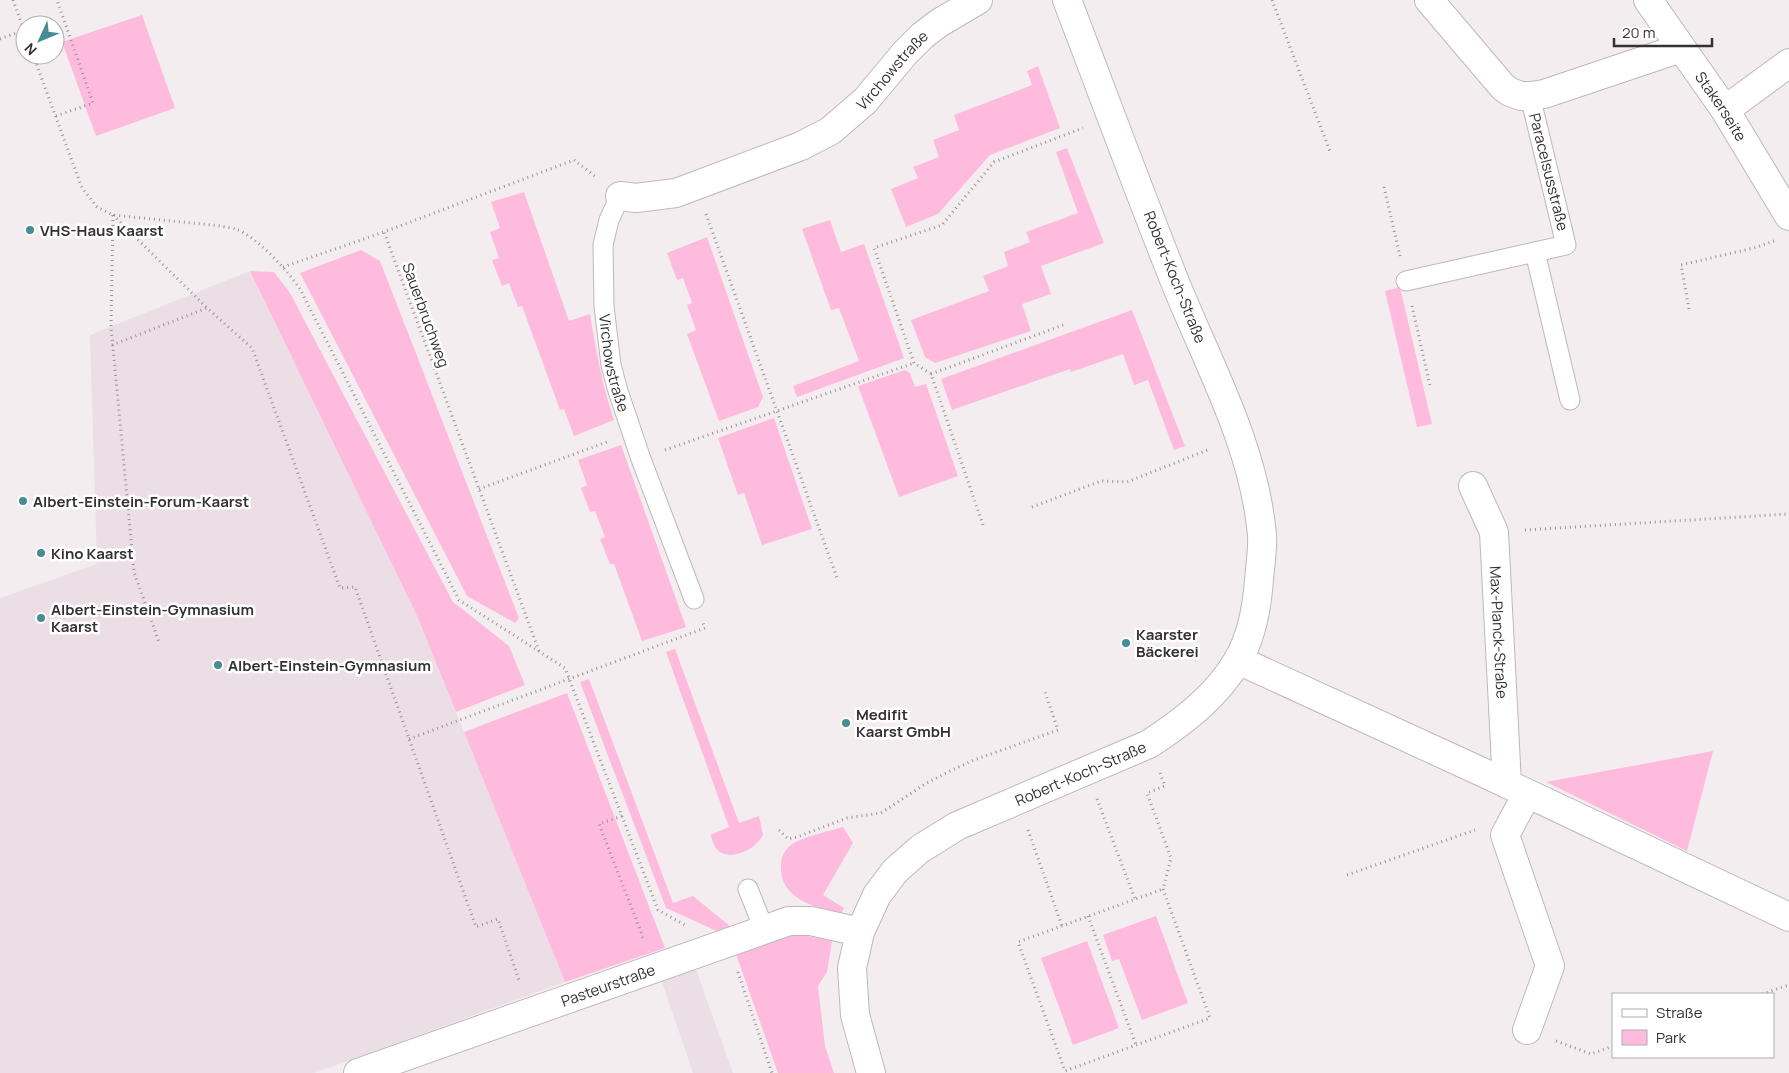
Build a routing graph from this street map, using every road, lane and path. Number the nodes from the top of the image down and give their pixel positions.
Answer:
1 (13, 0) edge
2 (57, 0) edge
3 (978, 0) edge
4 (1067, 0) edge
5 (1272, 0) edge
6 (1429, 0) edge
7 (1648, 0) edge
8 (19, 15) edge
9 (15, 35) edge
10 (0, 39) edge
11 (1682, 48) junction
12 (1789, 62) edge
13 (37, 65) edge
14 (1530, 96) junction
15 (1725, 110) junction
16 (56, 116) junction
17 (1112, 117) junction
18 (1330, 154) dead end
19 (696, 187) junction
20 (620, 196) junction
21 (113, 215) junction
22 (1785, 227) edge
23 (384, 232) junction
24 (1535, 252) junction
25 (283, 267) junction
26 (1406, 281) dead end
27 (207, 308) junction
28 (1689, 310) dead end
29 (1066, 324) dead end
30 (112, 345) junction
31 (914, 363) junction
32 (930, 374) junction
33 (1570, 400) dead end
34 (776, 410) junction
35 (632, 432) junction
36 (1240, 437) junction
37 (641, 459) junction
38 (1474, 486) dead end
39 (479, 489) junction
40 (1032, 507) dead end
41 (1789, 514) edge
42 (983, 525) dead end
43 (1494, 532) junction
44 (837, 578) dead end
45 (694, 599) dead end
46 (705, 628) dead end
47 (159, 642) dead end
48 (540, 652) junction
49 (1238, 660) junction
50 (569, 679) junction
51 (1045, 692) dead end
52 (409, 740) junction
53 (1149, 744) junction
54 (1086, 772) junction
55 (1517, 789) junction
56 (1017, 800) junction
57 (622, 816) junction
58 (1511, 825) junction
59 (779, 830) dead end
60 (1347, 875) dead end
61 (748, 889) dead end
62 (1163, 889) junction
63 (1135, 899) junction
64 (1088, 916) junction
65 (1789, 917) edge
66 (1062, 926) junction
67 (764, 929) junction
68 (860, 932) junction
69 (721, 944) junction
70 (674, 961) junction
71 (1789, 985) edge
72 (1765, 993) edge
73 (530, 1012) junction
74 (1527, 1030) joint
75 (1136, 1045) junction
76 (1612, 1046) edge
77 (358, 1073) edge
78 (772, 1073) edge
79 (871, 1073) edge

1 - 8 path
2 - 16 path
3 - 19 street, Virchowstraße
4 - 17 street, Robert-Koch-Straße
5 - 18 path
6 - 14 street, Paracelsusstraße
7 - 11 street, Stakerseite
9 - 10 path
11 - 14 street, Paracelsusstraße
11 - 15 street, Stakerseite
12 - 15 street
13 - 16 path
14 - 24 lane, Paracelsusstraße
15 - 22 street, Stakerseite
16 - 21 path
17 - 31 path
17 - 36 street, Robert-Koch-Straße
19 - 20 street, Virchowstraße
19 - 34 path
20 - 23 path
20 - 35 lane, Virchowstraße
21 - 25 path
21 - 27 path
21 - 30 path
22 - 28 path
23 - 25 path
23 - 39 path, Sauerbruchweg
24 - 26 lane, Paracelsusstraße
24 - 33 lane
25 - 48 path
27 - 30 path
27 - 52 path
29 - 32 path
30 - 47 path
31 - 32 path
31 - 34 path
32 - 42 path
34 - 37 path
34 - 44 path
35 - 37 lane, Virchowstraße
35 - 39 path
36 - 40 path
36 - 49 street, Robert-Koch-Straße
37 - 45 lane, Virchowstraße
38 - 43 street, Max-Planck-Straße
39 - 48 path, Sauerbruchweg
41 - 43 path
43 - 55 street, Max-Planck-Straße
46 - 50 path
48 - 50 path
49 - 53 street, Robert-Koch-Straße
49 - 55 street
50 - 52 path
50 - 57 path
51 - 59 path
52 - 73 path
53 - 54 street, Robert-Koch-Straße
53 - 62 path
54 - 56 street, Robert-Koch-Straße
54 - 63 path
55 - 58 street
55 - 65 street
56 - 66 path
56 - 68 street, Robert-Koch-Straße
57 - 69 path
57 - 70 path
58 - 60 path
58 - 74 street
61 - 67 lane
62 - 63 path
62 - 75 path
63 - 64 path
64 - 66 path
64 - 75 path
66 - 75 path
67 - 68 street, Pasteurstraße
67 - 69 street, Pasteurstraße
68 - 79 street, Robert-Koch-Straße
69 - 70 street, Pasteurstraße
69 - 78 path
70 - 73 street, Pasteurstraße
71 - 72 path
73 - 77 street, Pasteurstraße
74 - 76 path

